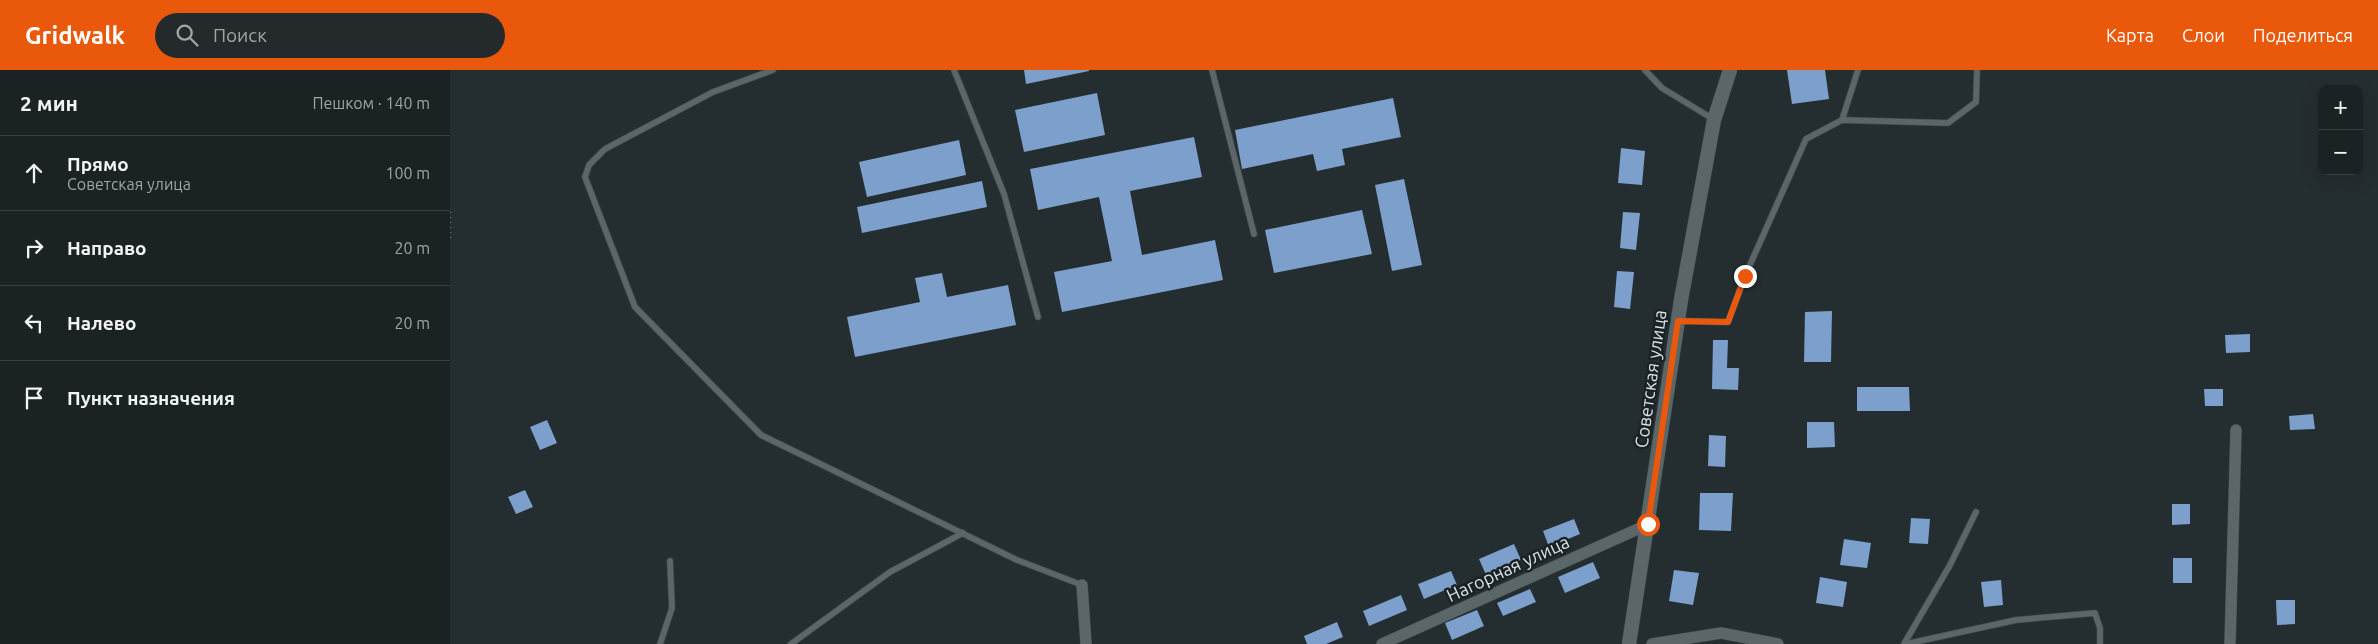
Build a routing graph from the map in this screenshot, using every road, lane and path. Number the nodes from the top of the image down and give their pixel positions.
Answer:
1 (773, 70) edge
2 (954, 70) edge
3 (1212, 70) edge
4 (1645, 70) edge
5 (1730, 70) edge
6 (1858, 70) edge
7 (1977, 70) edge
8 (1714, 120) junction
9 (1842, 120) junction
10 (450, 212) edge
11 (1254, 234) dead end
12 (450, 240) edge
13 (1038, 317) dead end
14 (1678, 321) junction
15 (2236, 430) dead end
16 (1976, 512) dead end
17 (1648, 524) junction
18 (962, 533) junction
19 (670, 561) dead end
20 (1082, 585) joint
21 (660, 644) edge
22 (791, 644) edge
23 (1086, 644) edge
24 (1382, 644) edge
25 (1630, 644) edge
26 (1652, 644) edge
27 (1778, 644) edge
28 (1905, 644) edge
29 (2100, 644) edge
30 (2230, 644) edge

1 - 18 lane
2 - 13 lane
3 - 11 lane
4 - 8 lane
5 - 8 street, Советская улица
6 - 9 lane
7 - 9 lane
8 - 14 street, Советская улица
9 - 14 lane
10 - 12 path
14 - 17 street, Советская улица
15 - 30 street
16 - 28 lane
17 - 24 street, Нагорная улица
17 - 25 street, Советская улица
18 - 20 lane
18 - 22 lane
19 - 21 lane
20 - 23 street
26 - 27 street
28 - 29 lane

